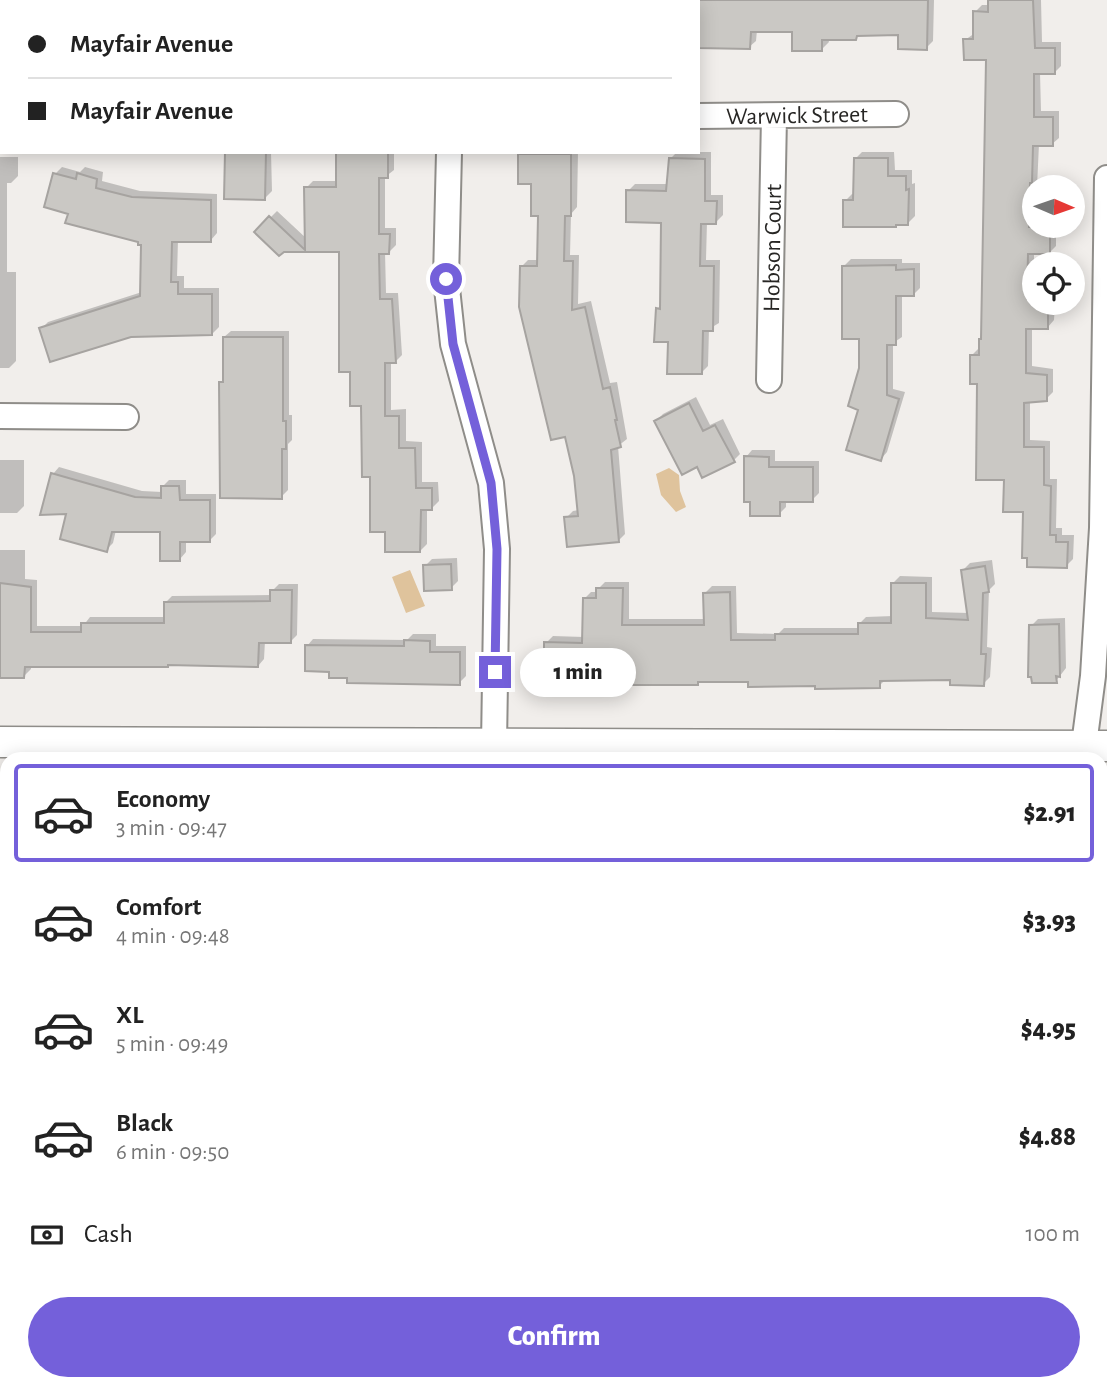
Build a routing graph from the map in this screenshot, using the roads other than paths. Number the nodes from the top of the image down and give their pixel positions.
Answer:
1 (896, 114) dead end
2 (700, 116) edge
3 (774, 116) junction
4 (449, 154) edge
5 (1107, 178) edge
6 (769, 380) dead end
7 (0, 416) edge
8 (126, 417) dead end
9 (1105, 526) edge
10 (0, 741) edge
11 (494, 745) junction
12 (148, 751) edge
13 (1090, 751) edge

1 - 3 street, Warwick Street
2 - 3 street, Warwick Street
3 - 6 street, Hobson Court
4 - 11 street
5 - 9 street
7 - 8 street
9 - 13 street
10 - 12 street
11 - 12 street
11 - 13 street

